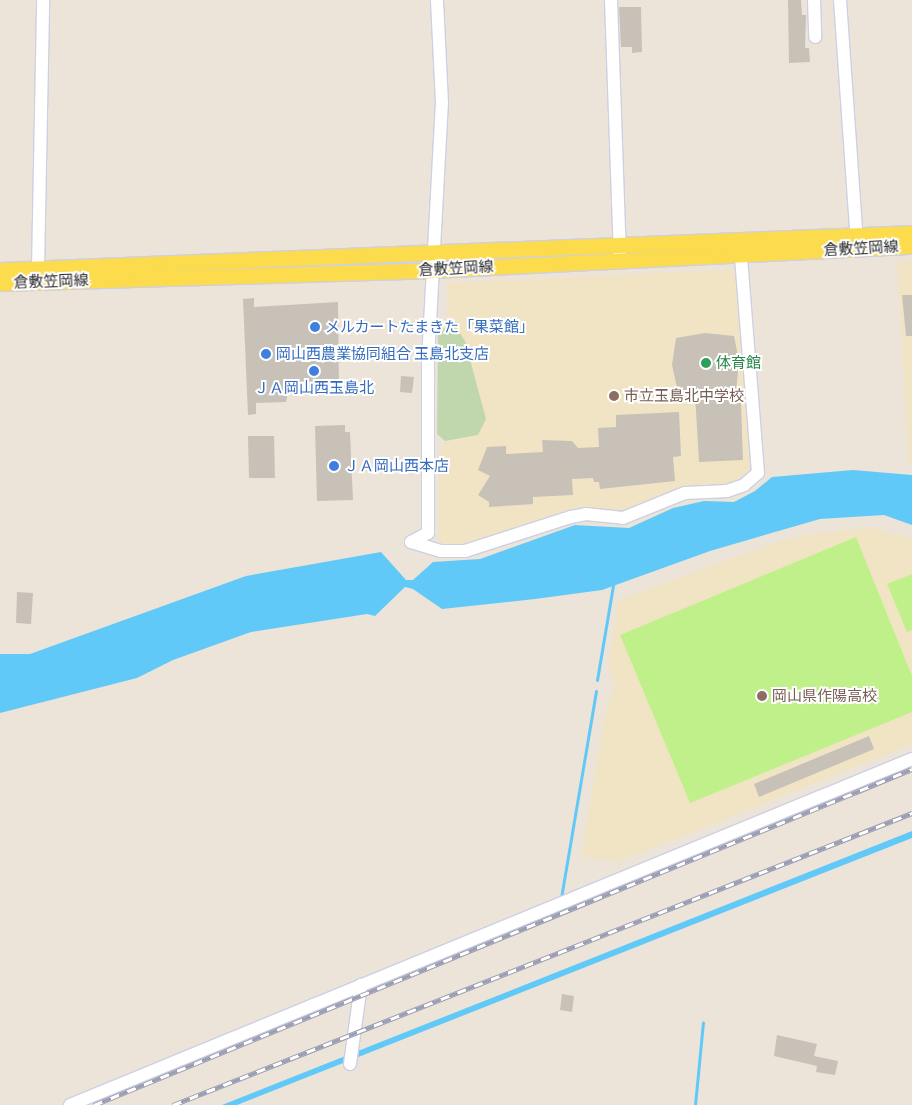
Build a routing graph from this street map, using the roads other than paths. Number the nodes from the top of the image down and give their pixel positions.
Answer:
1 (43, 0) edge
2 (437, 0) edge
3 (611, 0) edge
4 (814, 0) edge
5 (840, 0) edge
6 (815, 36) dead end
7 (912, 233) edge
8 (857, 242) junction
9 (912, 246) edge
10 (742, 248) junction
11 (620, 253) junction
12 (432, 262) junction
13 (38, 269) junction
14 (0, 270) edge
15 (0, 283) edge
16 (912, 758) edge
17 (361, 985) junction
18 (350, 1059) dead end
19 (70, 1105) edge

1 - 13 street
2 - 12 street
3 - 11 street
4 - 6 street
5 - 8 street
7 - 8 main road, 倉敷笠岡線
8 - 9 main road, 倉敷笠岡線
8 - 10 main road, 倉敷笠岡線
10 - 11 main road, 倉敷笠岡線
10 - 12 street
11 - 12 main road, 倉敷笠岡線
12 - 13 main road, 倉敷笠岡線
12 - 15 main road, 倉敷笠岡線
13 - 14 main road, 倉敷笠岡線
16 - 17 street
17 - 18 street
17 - 19 street

